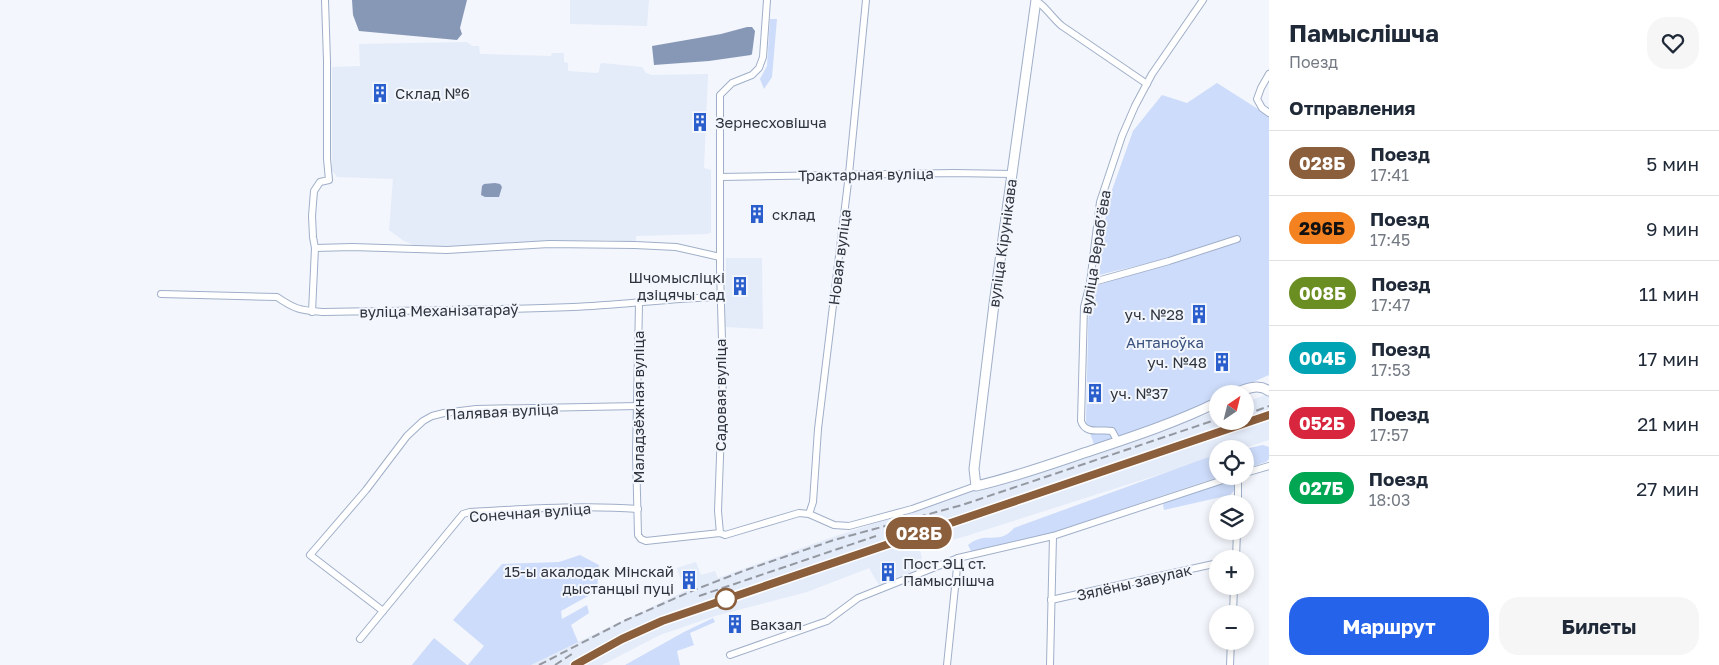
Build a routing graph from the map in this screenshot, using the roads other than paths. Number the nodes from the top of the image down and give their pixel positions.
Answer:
1 (325, 0) edge
2 (767, 0) edge
3 (866, 0) edge
4 (1035, 0) edge
5 (1203, 0) edge
6 (1268, 76) edge
7 (1146, 84) junction
8 (1269, 113) edge
9 (849, 174) junction
10 (1012, 174) junction
11 (720, 177) junction
12 (1237, 239) dead end
13 (315, 248) junction
14 (720, 258) junction
15 (1090, 283) junction
16 (162, 294) dead end
17 (721, 297) junction
18 (639, 304) junction
19 (312, 312) junction
20 (1254, 387) edge
21 (1269, 391) edge
22 (638, 406) junction
23 (1209, 406) edge
24 (1118, 442) junction
25 (1269, 466) edge
26 (1254, 470) edge
27 (1209, 485) edge
28 (976, 486) junction
29 (638, 510) junction
30 (809, 514) junction
31 (720, 534) junction
32 (1053, 536) junction
33 (958, 558) junction
34 (1209, 565) edge
35 (1051, 600) junction
36 (382, 611) junction
37 (360, 640) dead end
38 (1231, 650) edge
39 (730, 655) dead end
40 (947, 665) edge
41 (1050, 665) edge
42 (1230, 665) edge

1 - 13 street
2 - 11 street, Садовая вуліца
3 - 9 street, Новая вуліца
4 - 7 street
4 - 10 street, вуліца Кірунікава
5 - 7 street, вуліца Верабʼёва
6 - 8 street
7 - 15 street, вуліца Верабʼёва
9 - 10 street, Трактарная вуліца
9 - 11 street, Трактарная вуліца
9 - 30 street, Новая вуліца
10 - 28 street, вуліца Кірунікава
11 - 14 street, Садовая вуліца
12 - 15 street
13 - 14 street
13 - 19 street
14 - 17 street, Садовая вуліца
15 - 24 street, вуліца Верабʼёва
16 - 19 street, вуліца Механізатараў
17 - 18 street, вуліца Механізатараў
17 - 31 street, Садовая вуліца
18 - 19 street, вуліца Механізатараў
18 - 22 street, Маладзёжная вуліца
20 - 21 street
22 - 29 street, Маладзёжная вуліца
22 - 36 street, Палявая вуліца
23 - 24 street
24 - 28 street
25 - 26 street
27 - 32 street
28 - 30 street
29 - 31 street, Маладзёжная вуліца
29 - 36 street, Сонечная вуліца
30 - 31 street
32 - 33 street
32 - 35 street
33 - 39 street
33 - 40 street
34 - 35 street, Зялёны завулак
35 - 41 street
36 - 37 street, Сонечная вуліца
38 - 42 street

